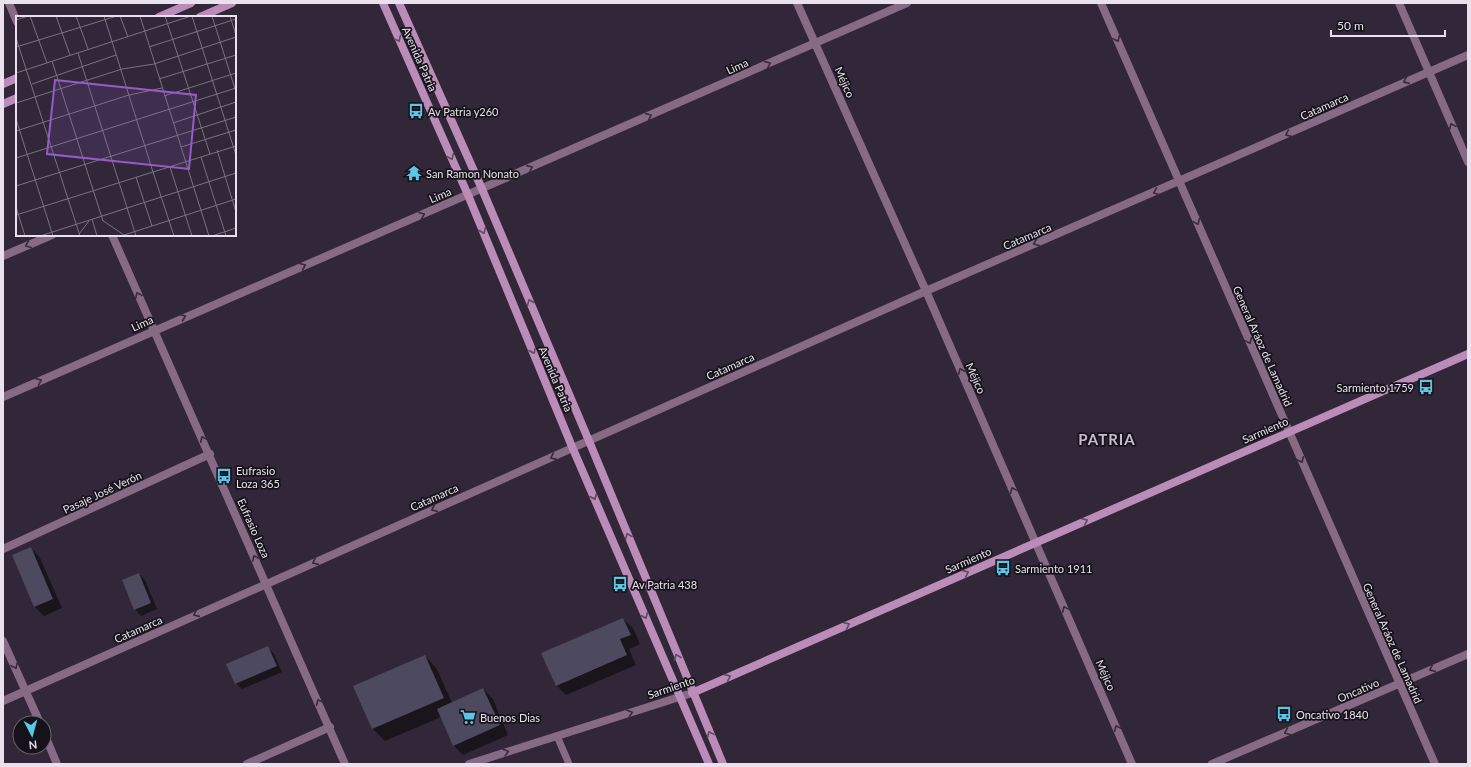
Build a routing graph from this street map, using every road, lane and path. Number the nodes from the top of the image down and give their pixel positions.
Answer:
1 (9, 3) edge
2 (191, 3) edge
3 (232, 3) edge
4 (383, 3) edge
5 (399, 3) edge
6 (797, 3) edge
7 (907, 3) edge
8 (1101, 3) edge
9 (1399, 3) edge
10 (161, 16) edge
11 (202, 16) edge
12 (16, 20) edge
13 (815, 43) junction
14 (1468, 55) edge
15 (1428, 71) junction
16 (16, 78) edge
17 (3, 84) edge
18 (16, 98) edge
19 (3, 104) edge
20 (1468, 162) edge
21 (1180, 182) junction
22 (482, 189) junction
23 (468, 195) junction
24 (50, 236) edge
25 (112, 236) edge
26 (3, 256) edge
27 (926, 291) junction
28 (154, 330) junction
29 (1468, 354) edge
30 (3, 397) edge
31 (1289, 432) junction
32 (589, 441) junction
33 (573, 448) junction
34 (210, 454) junction
35 (1036, 543) junction
36 (3, 549) edge
37 (266, 583) junction
38 (3, 641) edge
39 (1468, 654) edge
40 (1400, 684) junction
41 (26, 690) junction
42 (692, 693) junction
43 (680, 697) junction
44 (3, 701) edge
45 (37, 715) edge
46 (330, 727) junction
47 (557, 736) junction
48 (52, 752) edge
49 (57, 764) edge
50 (247, 764) edge
51 (345, 764) edge
52 (469, 764) edge
53 (569, 764) edge
54 (709, 764) edge
55 (723, 764) edge
56 (1132, 764) edge
57 (1212, 764) edge
58 (1435, 764) edge

1 - 12 street
2 - 10 main road
3 - 11 main road
4 -> 23 main road, Avenida Patria
5 - 22 main road, Avenida Patria
6 - 13 street, Méjico
7 - 13 street, Lima
8 -> 21 street, General Aráoz de Lamadrid
9 - 15 street
22 -> 13 street, Lima
13 - 27 street, Méjico
14 - 15 street, Catamarca
20 -> 15 street
15 -> 21 street, Catamarca
16 - 17 main road
18 - 19 main road
21 -> 27 street, Catamarca
21 -> 31 street, General Aráoz de Lamadrid
22 - 23 street, Lima
32 -> 22 main road, Avenida Patria
28 -> 23 street, Lima
23 -> 33 main road, Avenida Patria
24 -> 26 street
28 -> 25 street, Eufrasio Loza
27 - 32 street, Catamarca
35 -> 27 street, Méjico
30 -> 28 street, Lima
34 -> 28 street, Eufrasio Loza
29 - 31 main road, Sarmiento
35 -> 31 main road, Sarmiento
31 -> 40 street, General Aráoz de Lamadrid
32 - 33 street, Catamarca
42 -> 32 main road, Avenida Patria
33 -> 37 street, Catamarca
33 -> 43 main road, Avenida Patria
34 - 36 street, Pasaje José Verón
37 -> 34 street, Eufrasio Loza
42 -> 35 main road, Sarmiento
56 -> 35 street, Méjico
37 -> 41 street, Catamarca
46 -> 37 street, Eufrasio Loza
38 -> 41 street
39 -> 40 street, Oncativo
40 -> 57 street, Oncativo
40 - 58 street, General Aráoz de Lamadrid
41 - 44 street, Catamarca
41 - 45 street
42 - 43 street, Sarmiento
55 -> 42 main road, Avenida Patria
47 -> 43 street, Sarmiento
43 - 54 main road, Avenida Patria
46 - 50 street
46 - 51 street, Eufrasio Loza
52 -> 47 street, Sarmiento
47 - 53 lane
48 - 49 street

